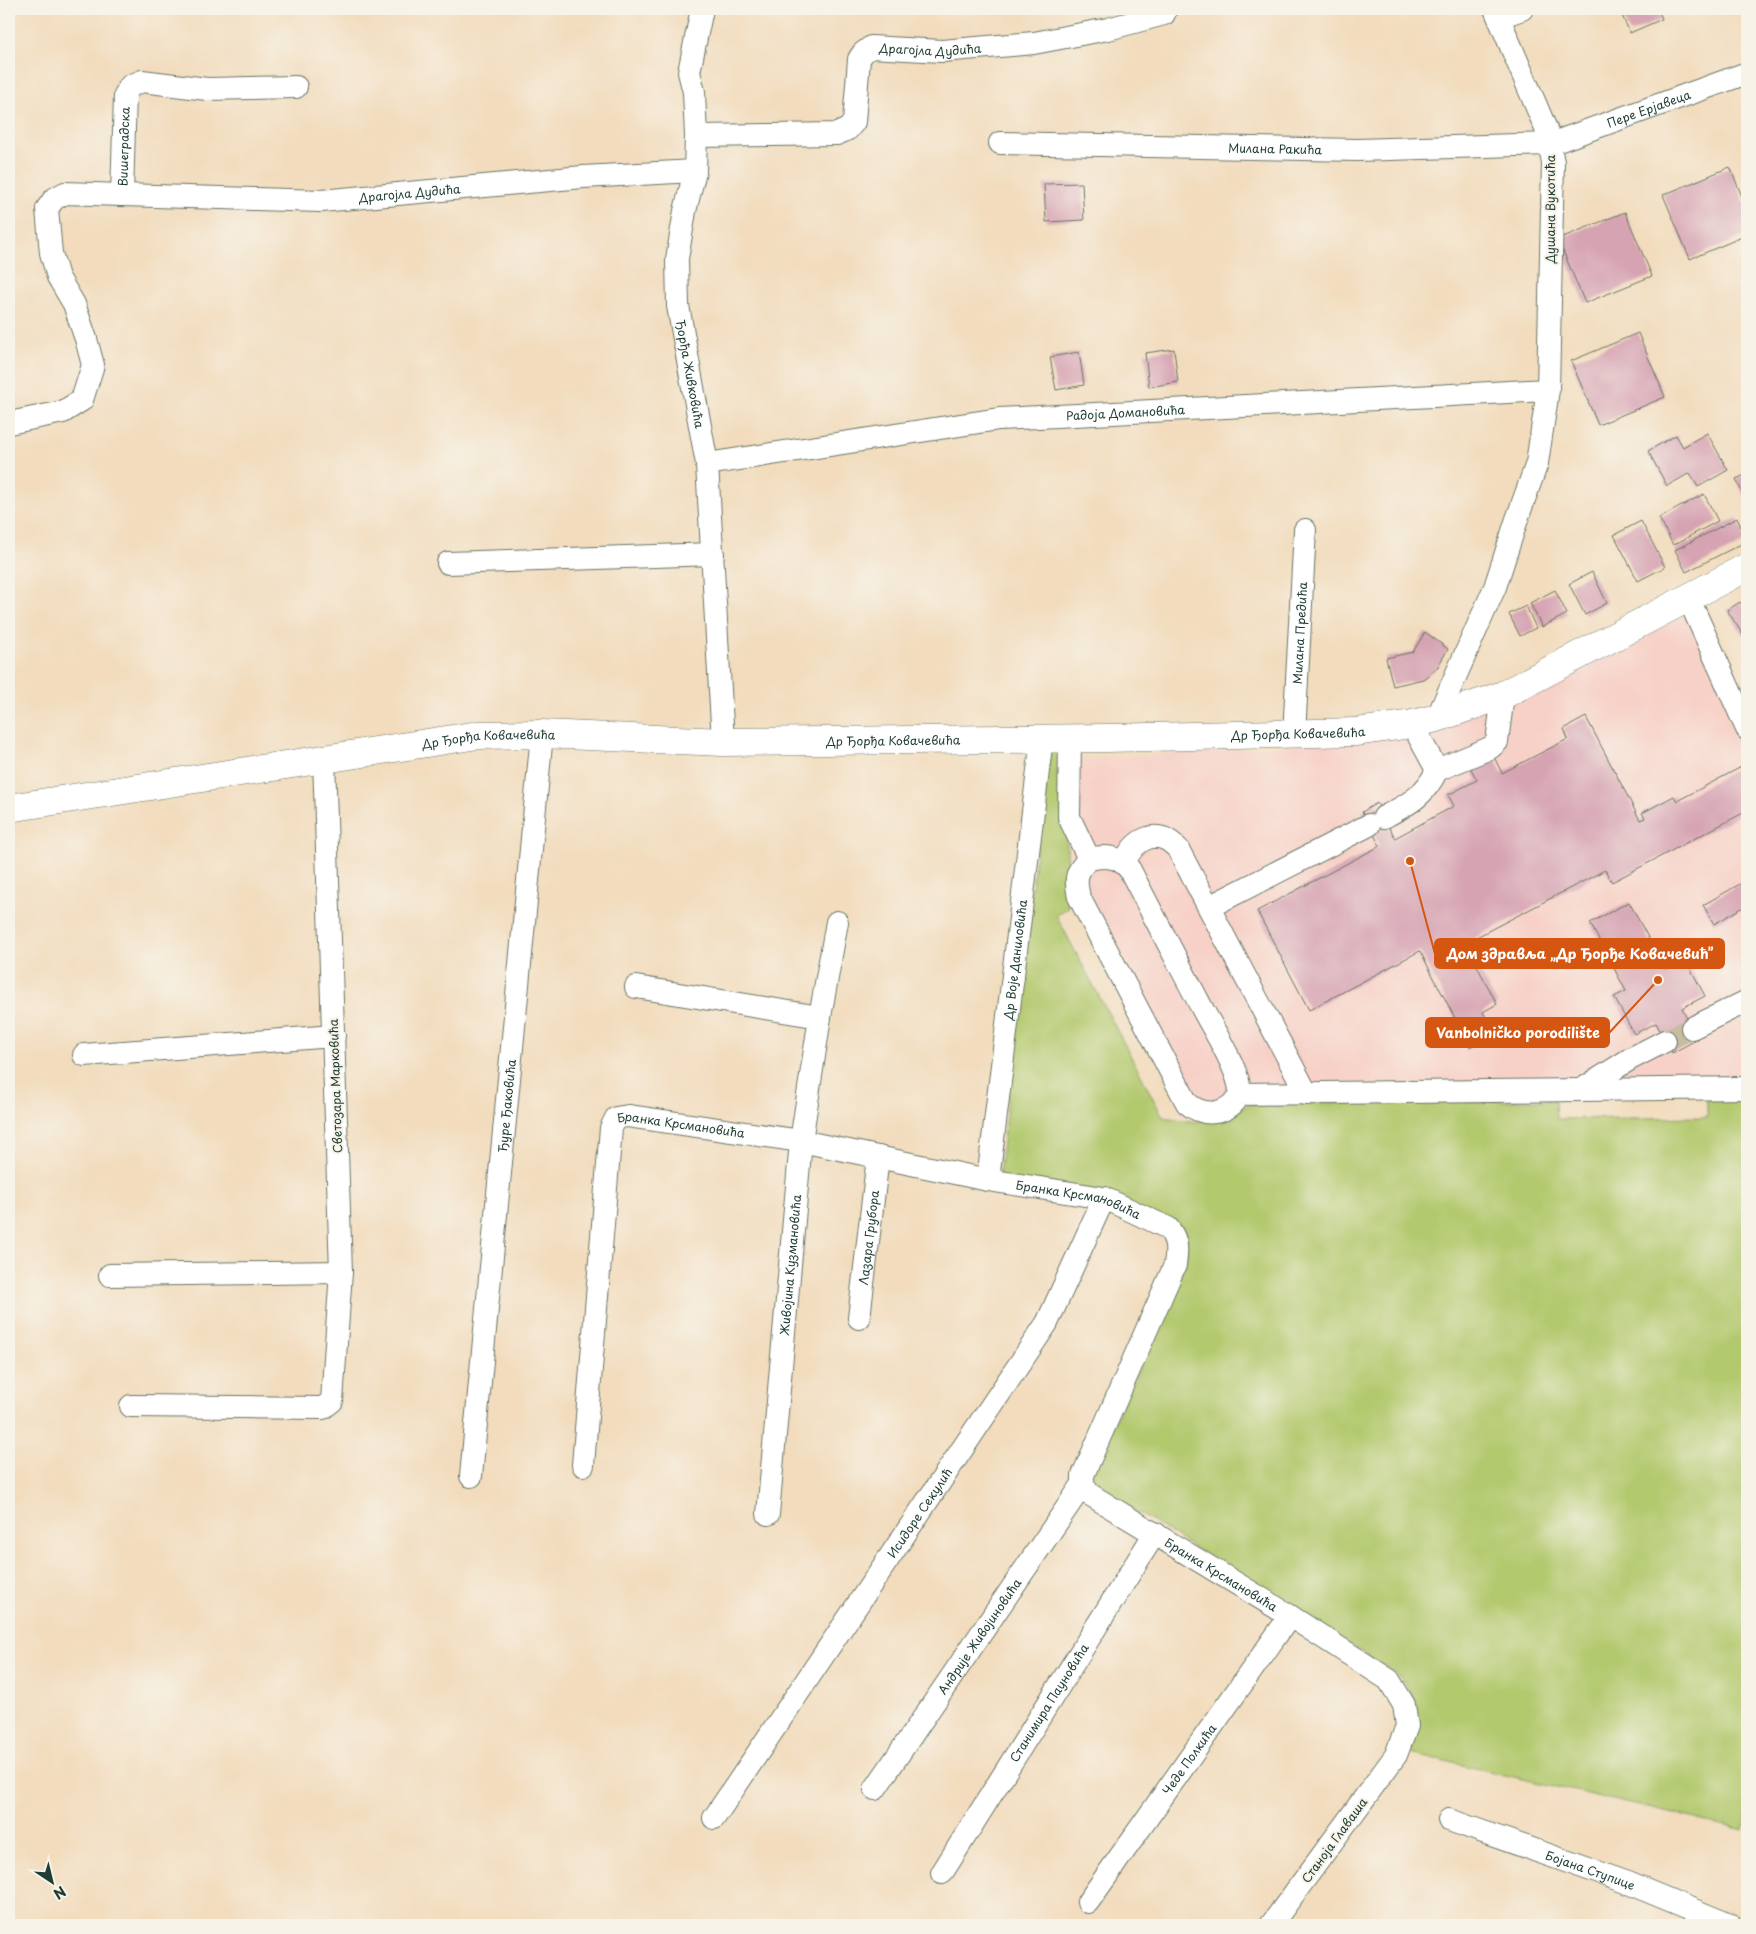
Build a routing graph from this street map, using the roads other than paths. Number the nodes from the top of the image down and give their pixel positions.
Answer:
1 (702, 9) edge
2 (1522, 9) edge
3 (1169, 10) edge
4 (1497, 13) edge
5 (1747, 73) edge
6 (296, 87) dead end
7 (696, 136) junction
8 (1000, 143) dead end
9 (1550, 144) junction
10 (695, 171) junction
11 (122, 195) junction
12 (1548, 390) junction
13 (9, 423) edge
14 (707, 464) junction
15 (1304, 530) dead end
16 (713, 554) junction
17 (448, 563) dead end
18 (1747, 568) edge
19 (1688, 597) junction
20 (1503, 695) junction
21 (1425, 721) junction
22 (1747, 729) edge
23 (542, 734) junction
24 (1294, 735) junction
25 (1042, 738) junction
26 (1070, 739) junction
27 (722, 742) junction
28 (324, 760) junction
29 (1437, 770) junction
30 (9, 808) edge
31 (1089, 859) junction
32 (1124, 863) junction
33 (1209, 907) junction
34 (837, 922) dead end
35 (636, 987) dead end
36 (1747, 1001) edge
37 (820, 1017) junction
38 (1692, 1028) tunnel mouth
39 (334, 1036) junction
40 (1666, 1041) tunnel mouth
41 (84, 1054) dead end
42 (1747, 1088) edge
43 (1581, 1090) junction
44 (1240, 1094) junction
45 (1307, 1094) junction
46 (801, 1141) junction
47 (878, 1157) junction
48 (988, 1180) junction
49 (1104, 1198) junction
50 (341, 1272) junction
51 (110, 1275) dead end
52 (859, 1318) dead end
53 (131, 1406) dead end
54 (583, 1465) dead end
55 (471, 1476) dead end
56 (1083, 1484) junction
57 (768, 1514) dead end
58 (1155, 1532) junction
59 (1290, 1616) junction
60 (1396, 1755) joint
61 (875, 1789) dead end
62 (714, 1818) dead end
63 (1449, 1820) dead end
64 (942, 1873) dead end
65 (1088, 1902) dead end
66 (1272, 1925) edge
67 (1730, 1925) edge

1 - 7 street, Ђорђа Живковића
2 - 4 street
3 - 7 street, Драгојла Дудића
4 - 9 street, Душана Вукотића
5 - 9 street, Пере Ерјавеца
6 - 11 street, Вишеградска
7 - 10 street, Ђорђа Живковића
8 - 9 street, Милана Ракића
9 - 12 street, Душана Вукотића
10 - 11 street, Драгојла Дудића
10 - 14 street, Ђорђа Живковића
11 - 13 street, Вишеградска
12 - 14 street, Радоја Домановића
12 - 21 street, Душана Вукотића
14 - 16 street, Ђорђа Живковића
15 - 24 street, Милана Предића
16 - 17 street
16 - 27 street, Ђорђа Живковића
18 - 19 main road, Др Ђорђа Ковачевића
19 - 20 main road, Др Ђорђа Ковачевића
19 - 22 street
20 - 21 main road, Др Ђорђа Ковачевића
20 - 29 street
21 - 24 main road, Др Ђорђа Ковачевића
21 - 29 street
23 - 27 main road, Др Ђорђа Ковачевића
23 - 28 main road, Др Ђорђа Ковачевића
23 - 55 street, Ђуре Ђаковића
24 - 26 main road, Др Ђорђа Ковачевића
25 - 26 main road, Др Ђорђа Ковачевића
25 - 27 main road, Др Ђорђа Ковачевића
25 - 48 street, Др Воје Даниловића
26 - 31 street
28 - 30 main road, Др Ђорђа Ковачевића
28 - 39 street, Светозара Марковића
29 - 33 street
31 - 32 street
31 - 44 street
32 - 33 street
32 - 44 street
33 - 45 street
34 - 37 street, Живојина Кузмановића
35 - 37 street
36 - 38 street
37 - 46 street, Живојина Кузмановића
39 - 41 street
39 - 50 street, Светозара Марковића
40 - 43 street
42 - 43 street
43 - 45 street
44 - 45 street
46 - 47 street, Бранка Крсмановића
46 - 54 street, Бранка Крсмановића
46 - 57 street, Живојина Кузмановића
47 - 48 street, Бранка Крсмановића
47 - 52 street, Лазара Грубора
48 - 49 street, Бранка Крсмановића
49 - 56 street, Бранка Крсмановића
49 - 62 street, Исидоре Секулић
50 - 51 street
50 - 53 street, Светозара Марковића
56 - 58 street, Бранка Крсмановића
56 - 61 street, Андрије Живојиновића
58 - 59 street, Бранка Крсмановића
58 - 64 street, Станимира Пауновића
59 - 60 street, Бранка Крсмановића
59 - 65 street, Чеде Полкића
60 - 66 street, Станоја Главаша
63 - 67 street, Бојана Ступице

